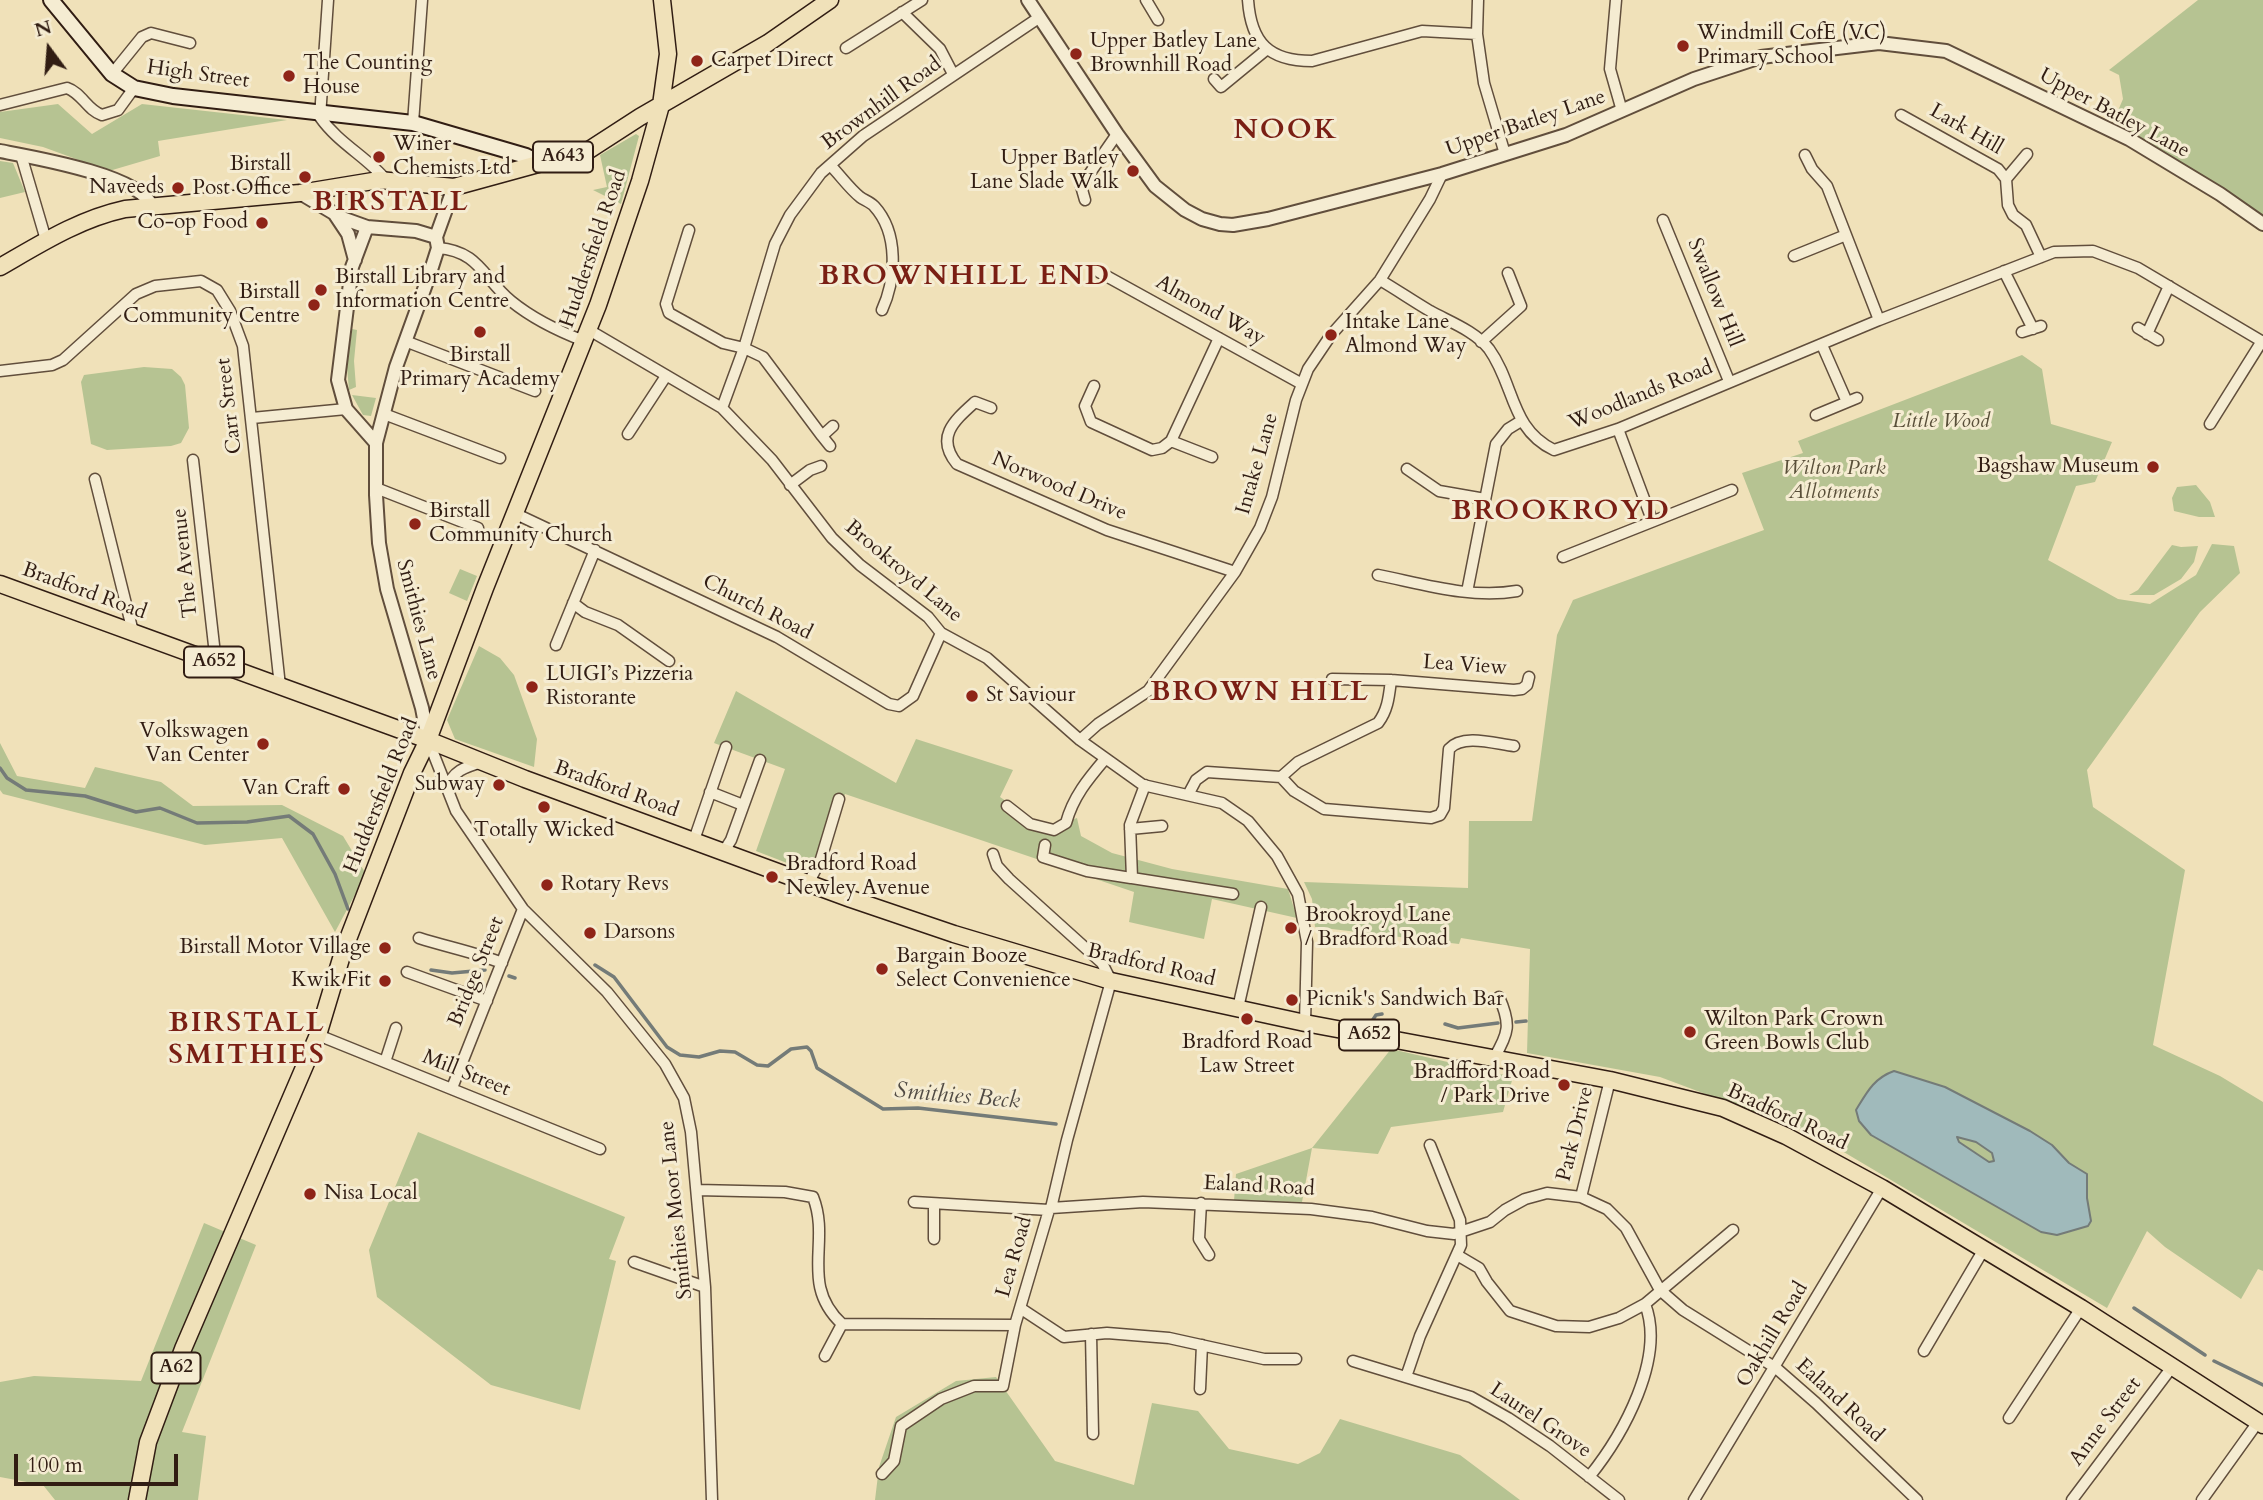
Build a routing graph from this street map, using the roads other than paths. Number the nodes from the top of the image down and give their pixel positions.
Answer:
1 (51, 0) edge
2 (328, 0) edge
3 (422, 0) edge
4 (662, 0) edge
5 (830, 0) edge
6 (922, 0) edge
7 (1028, 0) edge
8 (1146, 0) edge
9 (1248, 0) edge
10 (1478, 0) edge
11 (1616, 0) edge
12 (902, 12) junction
13 (1040, 17) junction
14 (1158, 20) dead end
15 (1477, 34) junction
16 (190, 43) dead end
17 (846, 48) dead end
18 (1266, 50) junction
19 (112, 74) junction
20 (953, 74) junction
21 (1213, 79) dead end
22 (134, 88) junction
23 (0, 105) edge
24 (661, 105) junction
25 (1622, 111) junction
26 (320, 113) junction
27 (1901, 115) dead end
28 (413, 124) junction
29 (1117, 134) junction
30 (0, 151) edge
31 (1505, 154) junction
32 (21, 155) junction
33 (1805, 155) dead end
34 (2027, 155) dead end
35 (534, 165) junction
36 (830, 165) junction
37 (1442, 174) junction
38 (2006, 179) junction
39 (387, 180) junction
40 (454, 187) junction
41 (300, 193) junction
42 (1085, 200) dead end
43 (151, 205) junction
44 (334, 213) junction
45 (1663, 220) dead end
46 (2263, 224) edge
47 (366, 227) junction
48 (689, 230) dead end
49 (1846, 236) junction
50 (46, 240) junction
51 (437, 243) junction
52 (1794, 256) dead end
53 (2041, 257) junction
54 (355, 260) junction
55 (0, 267) edge
56 (2004, 271) junction
57 (1099, 272) dead end
58 (1508, 274) dead end
59 (1380, 280) junction
60 (2169, 286) junction
61 (882, 310) dead end
62 (1879, 320) junction
63 (2022, 332) dead end
64 (586, 335) junction
65 (1219, 338) junction
66 (2158, 340) dead end
67 (405, 341) junction
68 (1481, 342) junction
69 (2262, 342) edge
70 (1822, 345) junction
71 (744, 348) junction
72 (0, 371) edge
73 (666, 376) junction
74 (1729, 381) junction
75 (1302, 384) junction
76 (1094, 386) dead end
77 (535, 391) dead end
78 (1857, 398) dead end
79 (1847, 402) junction
80 (722, 408) junction
81 (992, 408) dead end
82 (346, 409) junction
83 (384, 414) junction
84 (1816, 415) dead end
85 (252, 418) junction
86 (1521, 421) junction
87 (2210, 424) dead end
88 (833, 426) dead end
89 (1618, 429) junction
90 (628, 434) dead end
91 (822, 436) junction
92 (1171, 441) junction
93 (376, 443) junction
94 (831, 446) dead end
95 (1212, 457) dead end
96 (500, 458) dead end
97 (194, 460) dead end
98 (821, 466) dead end
99 (1407, 469) dead end
100 (95, 479) dead end
101 (790, 485) junction
102 (376, 488) junction
103 (1732, 490) dead end
104 (1485, 499) junction
105 (514, 513) junction
106 (1652, 520) junction
107 (478, 528) dead end
108 (595, 550) junction
109 (1563, 556) dead end
110 (1235, 572) junction
111 (1378, 575) dead end
112 (0, 584) edge
113 (1467, 592) junction
114 (1517, 592) dead end
115 (573, 603) junction
116 (133, 632) junction
117 (941, 633) junction
118 (556, 645) dead end
119 (669, 660) dead end
120 (216, 663) junction
121 (1529, 677) dead end
122 (1332, 679) dead end
123 (1391, 680) junction
124 (279, 686) junction
125 (428, 740) junction
126 (1080, 740) junction
127 (1514, 746) dead end
128 (726, 747) dead end
129 (1105, 759) junction
130 (760, 760) dead end
131 (482, 762) junction
132 (1281, 777) junction
133 (1145, 785) junction
134 (447, 789) junction
135 (710, 792) junction
136 (1188, 795) junction
137 (839, 799) dead end
138 (743, 805) junction
139 (1007, 806) dead end
140 (1162, 826) dead end
141 (1130, 829) junction
142 (694, 840) junction
143 (1045, 845) dead end
144 (724, 851) junction
145 (993, 854) dead end
146 (1132, 878) junction
147 (808, 882) junction
148 (1233, 894) dead end
149 (1261, 907) dead end
150 (523, 909) junction
151 (419, 938) dead end
152 (502, 963) junction
153 (407, 972) dead end
154 (1111, 981) junction
155 (1499, 996) dead end
156 (487, 1001) junction
157 (1238, 1008) junction
158 (1305, 1023) junction
159 (396, 1028) dead end
160 (318, 1035) junction
161 (1494, 1058) junction
162 (384, 1062) junction
163 (1609, 1080) junction
164 (452, 1088) junction
165 (1430, 1144) dead end
166 (600, 1149) dead end
167 (1882, 1188) junction
168 (697, 1190) junction
169 (1581, 1197) junction
170 (914, 1202) dead end
171 (1201, 1203) junction
172 (934, 1205) junction
173 (1050, 1209) junction
174 (1733, 1230) dead end
175 (1462, 1232) junction
176 (934, 1239) dead end
177 (1984, 1249) junction
178 (1209, 1255) dead end
179 (1457, 1255) junction
180 (634, 1262) dead end
181 (705, 1287) junction
182 (1660, 1290) junction
183 (1645, 1304) junction
184 (1020, 1308) junction
185 (2081, 1308) junction
186 (842, 1324) junction
187 (1015, 1325) junction
188 (1091, 1334) junction
189 (1202, 1345) junction
190 (1924, 1351) dead end
191 (825, 1356) dead end
192 (1296, 1359) dead end
193 (1353, 1361) dead end
194 (2172, 1367) junction
195 (1776, 1368) junction
196 (1406, 1377) junction
197 (1200, 1389) dead end
198 (2009, 1418) dead end
199 (2261, 1423) edge
200 (1093, 1434) dead end
201 (882, 1474) dead end
202 (1589, 1477) junction
203 (137, 1500) edge
204 (712, 1500) edge
205 (1619, 1500) edge
206 (1694, 1500) edge
207 (1917, 1500) edge
208 (2072, 1500) edge
209 (2202, 1500) edge

1 - 19 main road, High Street
2 - 26 street
3 - 28 street
4 - 24 main road, A62
5 - 24 main road, A643
6 - 12 street
7 - 13 street, Upper Batley Lane
8 - 14 street
9 - 18 street
10 - 15 street
11 - 25 street
12 - 17 street
12 - 20 street
13 - 20 street, Brownhill Road
13 - 29 street, Upper Batley Lane
15 - 18 street
15 - 31 street
16 - 19 street
18 - 21 street
19 - 22 main road, High Street
20 - 36 street, Brownhill Road
22 - 23 street
22 - 26 main road, High Street
24 - 35 main road, A643
24 - 64 main road, Huddersfield Road / A62
25 - 31 street, Upper Batley Lane
25 - 46 street, Upper Batley Lane
26 - 28 main road, High Street
26 - 39 street
27 - 38 street, Lark Hill
28 - 35 main road, High Street
29 - 37 street, Upper Batley Lane
29 - 42 street
30 - 32 street
31 - 37 street, Upper Batley Lane
32 - 43 street
32 - 50 street
33 - 49 street
34 - 38 street
35 - 40 main road, A643
36 - 61 street
36 - 71 street, Brownhill Road
37 - 59 street, Intake Lane
38 - 53 street, Lark Hill
39 - 40 main road, A643
39 - 41 main road, A643
40 - 51 street, Smithies Lane
41 - 43 main road, A643
41 - 44 street
43 - 50 main road, A643
44 - 47 street
44 - 54 street
45 - 74 street, Swallow Hill
47 - 51 street
47 - 54 street
48 - 71 street
49 - 52 street
49 - 62 street
50 - 55 main road, A643
51 - 64 street, Brookroyd Lane
51 - 67 street, Smithies Lane
53 - 56 street, Woodlands Road
53 - 60 street, Woodlands Road
54 - 82 street
56 - 62 street, Woodlands Road
56 - 63 street
57 - 65 street, Almond Way
58 - 68 street
59 - 68 street, Woodlands Road
59 - 75 street, Intake Lane
60 - 66 street
60 - 69 street, Woodlands Road
62 - 70 street, Woodlands Road
64 - 73 street, Brookroyd Lane
64 - 105 main road, Huddersfield Road / A62
65 - 75 street, Almond Way
65 - 92 street
67 - 77 street
67 - 83 street, Smithies Lane
68 - 86 street, Woodlands Road
69 - 87 street
70 - 74 street, Woodlands Road
70 - 79 street
71 - 80 street, Brownhill Road
71 - 91 street
72 - 85 street, Carr Street
73 - 80 street, Brookroyd Lane
73 - 90 street
74 - 89 street, Woodlands Road
75 - 110 street, Intake Lane
76 - 92 street
78 - 79 street
79 - 84 street
80 - 101 street, Brookroyd Lane
81 - 110 street, Norwood Drive
82 - 85 street
82 - 93 street
83 - 93 street, Smithies Lane
83 - 96 street
85 - 124 street, Carr Street
86 - 89 street, Woodlands Road
86 - 104 street
88 - 91 street
89 - 106 street
91 - 94 street
92 - 95 street
93 - 102 street, Smithies Lane
97 - 120 street, The Avenue
98 - 101 street
99 - 104 street
100 - 116 street
101 - 117 street, Brookroyd Lane
102 - 107 street
102 - 125 street, Smithies Lane
103 - 106 street
104 - 113 street
105 - 108 street, Church Road
105 - 125 main road, Huddersfield Road / A62
106 - 109 street
108 - 115 street
108 - 117 street, Church Road
110 - 126 street, Intake Lane
111 - 113 street
112 - 116 main road, Bradford Road / A652
113 - 114 street
115 - 118 street
115 - 119 street
116 - 120 main road, Bradford Road / A652
117 - 126 street, Brookroyd Lane
120 - 124 main road, Bradford Road / A652
121 - 123 street, Lea View
122 - 123 street, Lea View
123 - 132 street, Lea View
124 - 125 main road, Bradford Road / A652
125 - 131 main road, Bradford Road / A652
125 - 134 street, Smithies Moor Lane
125 - 160 main road, Huddersfield Road / A62
126 - 129 street, Brookroyd Lane
127 - 132 street
128 - 135 street
129 - 133 street, Brookroyd Lane
129 - 139 street
130 - 138 street
131 - 134 street
131 - 142 main road, Bradford Road / A652
132 - 136 street
133 - 136 street, Brookroyd Lane
133 - 141 street
134 - 150 street, Smithies Moor Lane
135 - 138 street
135 - 142 street
136 - 158 street, Brookroyd Lane
137 - 147 street
138 - 144 street
140 - 141 street
141 - 146 street
142 - 144 main road, Bradford Road / A652
143 - 146 street
144 - 147 main road, Bradford Road / A652
145 - 154 street
146 - 148 street
147 - 154 main road, Bradford Road / A652
149 - 157 street
150 - 152 street, Bridge Street
150 - 168 street, Smithies Moor Lane
151 - 152 street
152 - 156 street, Bridge Street
153 - 156 street
154 - 157 main road, Bradford Road / A652
154 - 173 street, Lea Road
155 - 161 street
156 - 164 street, Bridge Street
157 - 158 main road, Bradford Road / A652
158 - 161 main road, Bradford Road / A652
159 - 162 street
160 - 162 street, Mill Street
160 - 203 main road, Huddersfield Road / A62
161 - 163 main road, Bradford Road / A652
162 - 164 street, Mill Street
163 - 167 main road, Bradford Road / A652
163 - 169 street, Park Drive
164 - 166 street, Mill Street
165 - 175 street
167 - 177 main road, Bradford Road / A652
167 - 195 street, Oakhill Road
168 - 181 street, Smithies Moor Lane
168 - 186 street
169 - 175 street
169 - 182 street
170 - 172 street, Ealand Road
171 - 173 street, Ealand Road
171 - 175 street, Ealand Road
171 - 178 street
172 - 173 street, Ealand Road
172 - 176 street
173 - 184 street, Lea Road
174 - 182 street
175 - 179 street
177 - 185 main road, Bradford Road / A652
177 - 190 street
179 - 183 street
179 - 196 street
180 - 181 street
181 - 204 street, Smithies Moor Lane
182 - 183 street
182 - 195 street, Ealand Road
183 - 202 street
184 - 187 street, Lea Road
184 - 188 street
185 - 194 main road, Bradford Road / A652
185 - 198 street
186 - 187 street
186 - 191 street
187 - 201 street, Lea Road
188 - 189 street
188 - 200 street
189 - 192 street
189 - 197 street
193 - 196 street, Laurel Grove
194 - 199 main road, Bradford Road / A652
194 - 208 street, Anne Street
195 - 206 street, Oakhill Road
195 - 207 street, Ealand Road
196 - 202 street, Laurel Grove
199 - 209 street
202 - 205 street, Laurel Grove

